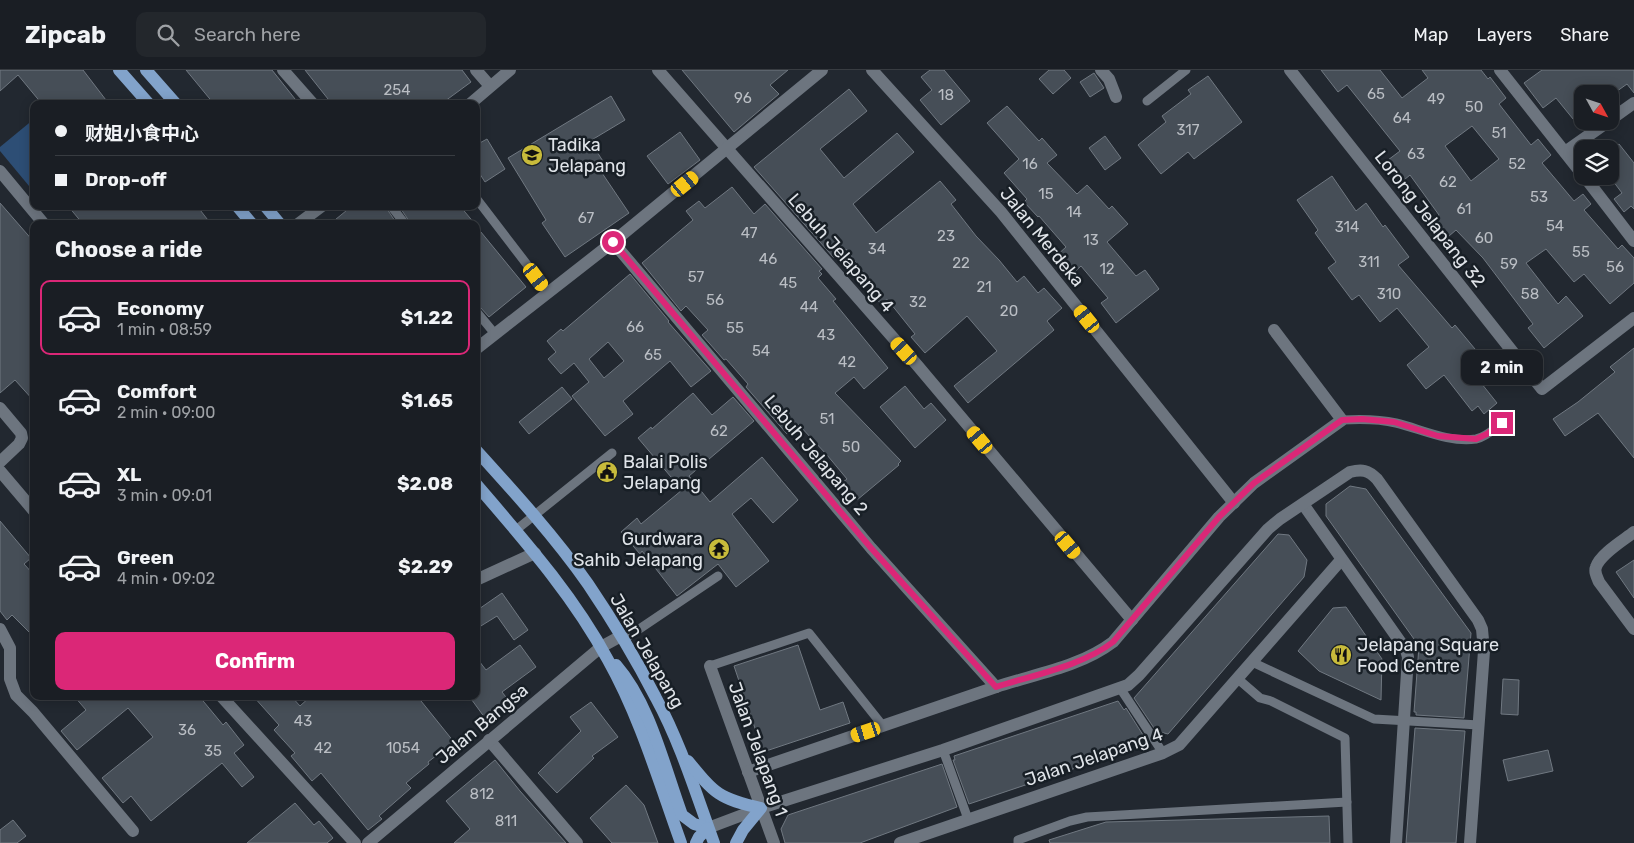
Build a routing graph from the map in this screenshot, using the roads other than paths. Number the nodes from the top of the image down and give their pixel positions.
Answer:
1 (120, 70) edge
2 (146, 70) edge
3 (283, 70) edge
4 (476, 70) edge
5 (510, 70) edge
6 (658, 70) edge
7 (822, 70) edge
8 (872, 70) edge
9 (1101, 70) edge
10 (1186, 70) edge
11 (1290, 70) edge
12 (1500, 70) edge
13 (490, 86) junction
14 (1116, 97) dead end
15 (146, 100) edge
16 (172, 100) edge
17 (309, 100) edge
18 (474, 100) edge
19 (1147, 101) dead end
20 (1634, 103) edge
21 (1619, 114) edge
22 (1597, 130) edge
23 (726, 150) junction
24 (1566, 152) junction
25 (1574, 163) edge
26 (0, 171) edge
27 (1591, 185) edge
28 (480, 203) edge
29 (30, 207) edge
30 (32, 210) edge
31 (240, 210) edge
32 (268, 210) edge
33 (317, 210) edge
34 (394, 210) edge
35 (41, 220) edge
36 (249, 220) edge
37 (276, 220) edge
38 (303, 220) edge
39 (402, 220) edge
40 (1634, 241) edge
41 (613, 242) junction
42 (548, 292) junction
43 (480, 316) edge
44 (1634, 318) edge
45 (1274, 330) dead end
46 (495, 334) junction
47 (480, 347) edge
48 (0, 408) edge
49 (1342, 420) junction
50 (1502, 423) dead end
51 (612, 453) dead end
52 (480, 454) edge
53 (0, 462) edge
54 (0, 471) edge
55 (480, 489) edge
56 (1234, 503) junction
57 (1303, 504) junction
58 (30, 506) edge
59 (534, 515) junction
60 (516, 530) junction
61 (1634, 532) edge
62 (534, 553) junction
63 (1342, 560) junction
64 (718, 576) dead end
65 (480, 578) edge
66 (1132, 620) junction
67 (0, 629) edge
68 (1634, 629) edge
69 (622, 638) junction
70 (601, 647) junction
71 (1252, 662) junction
72 (710, 666) joint
73 (1238, 679) junction
74 (996, 687) junction
75 (1120, 688) junction
76 (225, 700) edge
77 (1404, 721) junction
78 (1479, 725) junction
79 (883, 726) junction
80 (489, 740) junction
81 (943, 750) junction
82 (1163, 753) junction
83 (682, 754) junction
84 (748, 772) junction
85 (1347, 802) junction
86 (761, 808) junction
87 (968, 819) junction
88 (708, 828) junction
89 (133, 831) dead end
90 (382, 838) edge
91 (1018, 841) edge
92 (355, 843) edge
93 (368, 843) edge
94 (577, 843) edge
95 (682, 843) edge
96 (696, 843) edge
97 (714, 843) edge
98 (736, 843) edge
99 (774, 843) edge
100 (900, 843) edge
101 (1008, 843) edge
102 (1348, 843) edge
103 (1396, 843) edge
104 (1470, 843) edge

1 - 15 main road
2 - 16 main road
3 - 17 street
4 - 13 street
5 - 13 street
6 - 23 street, Lebuh Jelapang 4
7 - 23 street
8 - 56 street, Jalan Merdeka
9 - 14 street
10 - 19 lane
11 - 44 street, Lorong Jelapang 32
12 - 24 street
13 - 18 street
20 - 21 street
22 - 24 street
23 - 41 street
23 - 66 street, Lebuh Jelapang 4
24 - 25 street
26 - 29 street
27 - 40 street
28 - 42 lane
30 - 35 street
31 - 36 main road
32 - 37 main road
33 - 38 street
34 - 39 lane
41 - 42 street
41 - 74 street, Lebuh Jelapang 2
42 - 46 street
43 - 46 lane
45 - 49 street
46 - 47 street
48 - 53 street
49 - 50 lane
49 - 56 street
51 - 59 lane
52 - 59 main road, Jalan Jelapang
54 - 58 street
55 - 60 main road
56 - 66 street
57 - 63 street
57 - 75 street
57 - 78 street
59 - 60 lane
59 - 69 main road, Jalan Jelapang
60 - 62 main road
61 - 68 street
62 - 65 street
62 - 70 main road
63 - 71 street, Jalan Jelapang 4
63 - 77 street
64 - 69 lane
66 - 74 street
67 - 89 street
69 - 70 street, Jalan Bangsa
69 - 83 main road, Jalan Jelapang
70 - 80 street, Jalan Bangsa
70 - 88 main road
70 - 95 main road
71 - 73 street, Jalan Jelapang 4
71 - 77 lane
72 - 79 lane
72 - 84 street, Jalan Jelapang 1
73 - 82 street, Jalan Jelapang 4
73 - 85 lane
74 - 79 street
75 - 81 street
75 - 82 lane
76 - 92 street
77 - 78 lane
77 - 103 street
78 - 104 street
79 - 84 street
80 - 90 street, Jalan Bangsa
80 - 94 street
81 - 86 street
81 - 87 lane
82 - 87 street, Jalan Jelapang 4
83 - 86 main road
83 - 88 main road, Jalan Jelapang
84 - 86 street, Jalan Jelapang 1
85 - 91 lane
85 - 102 lane
86 - 88 street
86 - 98 main road
86 - 99 street, Jalan Jelapang 1
87 - 100 street, Jalan Jelapang 4
88 - 96 main road
88 - 97 main road, Jalan Jelapang
90 - 93 street, Jalan Bangsa
91 - 101 lane

